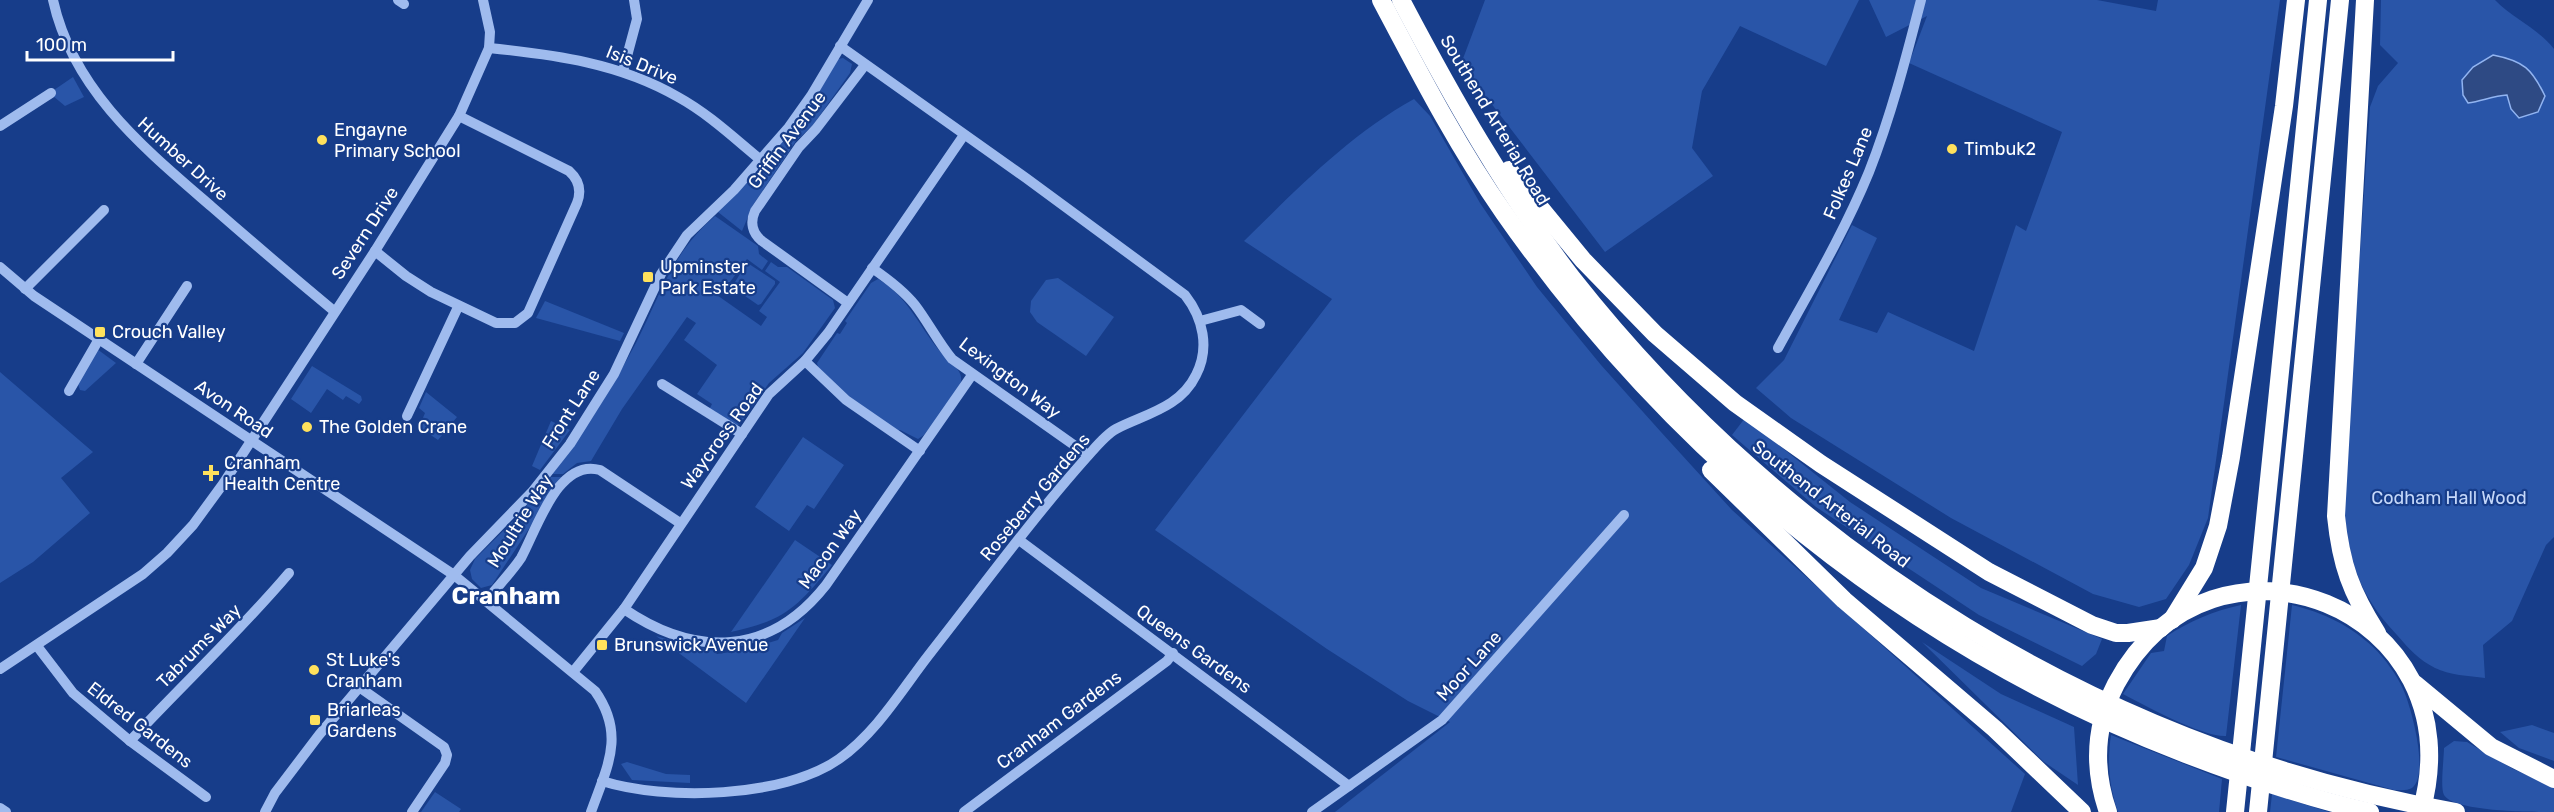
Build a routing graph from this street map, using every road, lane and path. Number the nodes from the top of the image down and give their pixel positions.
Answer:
1 (53, 0) edge
2 (483, 0) edge
3 (634, 0) edge
4 (868, 0) edge
5 (1381, 0) edge
6 (1401, 0) edge
7 (1921, 0) edge
8 (2296, 0) edge
9 (2318, 0) edge
10 (2340, 0) edge
11 (2365, 0) edge
12 (840, 46) junction
13 (489, 48) junction
14 (865, 65) junction
15 (623, 71) junction
16 (1441, 76) junction
17 (51, 93) dead end
18 (459, 116) junction
19 (0, 126) edge
20 (964, 135) junction
21 (762, 161) junction
22 (104, 210) dead end
23 (1502, 211) junction
24 (375, 251) junction
25 (0, 267) edge
26 (872, 268) junction
27 (187, 286) dead end
28 (25, 289) junction
29 (848, 303) junction
30 (458, 307) junction
31 (334, 311) junction
32 (1200, 321) junction
33 (1260, 324) dead end
34 (99, 339) junction
35 (1778, 348) dead end
36 (805, 361) junction
37 (136, 364) junction
38 (972, 375) junction
39 (662, 384) dead end
40 (69, 391) dead end
41 (407, 416) dead end
42 (742, 434) junction
43 (250, 440) junction
44 (920, 451) junction
45 (1088, 456) junction
46 (1624, 514) dead end
47 (680, 523) junction
48 (1019, 540) junction
49 (289, 573) dead end
50 (454, 575) junction
51 (486, 601) junction
52 (624, 609) junction
53 (2167, 624) junction
54 (2377, 633) junction
55 (37, 646) junction
56 (1173, 653) junction
57 (0, 669) edge
58 (573, 672) junction
59 (2414, 683) junction
60 (359, 687) junction
61 (130, 741) junction
62 (2554, 779) edge
63 (602, 781) junction
64 (1349, 786) junction
65 (207, 797) dead end
66 (0, 808) edge
67 (6, 812) edge
68 (265, 812) edge
69 (412, 812) edge
70 (591, 812) edge
71 (964, 812) edge
72 (1312, 812) edge
73 (2082, 812) edge
74 (2108, 812) edge
75 (2235, 812) edge
76 (2258, 812) edge
77 (2370, 812) edge
78 (2421, 812) edge
79 (2456, 812) edge

1 - 31 street, Humber Drive
2 - 13 street, Severn Drive
3 - 15 street
4 - 12 street, Front Lane
5 - 23 highway, Southend Arterial Road
6 - 16 highway, Southend Arterial Road
7 - 35 street, Folkes Lane
8 - 53 highway
9 - 75 highway
10 - 76 highway
11 - 54 highway
12 - 14 street, Roseberry Gardens
12 - 21 street, Front Lane
13 - 15 street, Isis Drive
13 - 18 street, Severn Drive
14 - 20 street, Roseberry Gardens
14 - 29 street, Griffin Avenue
15 - 21 street, Isis Drive
16 - 53 highway
16 - 79 highway, Southend Arterial Road
17 - 19 street
18 - 24 street, Severn Drive
18 - 30 street
20 - 26 street, Waycross Road
20 - 32 street, Roseberry Gardens
21 - 50 street, Front Lane
22 - 28 street
23 - 73 highway
23 - 77 highway, Southend Arterial Road
24 - 30 street
24 - 31 street, Severn Drive
25 - 28 street, Avon Road
26 - 29 street, Waycross Road
26 - 38 street, Lexington Way
27 - 37 street
28 - 34 street, Avon Road
29 - 36 street, Waycross Road
30 - 41 street
31 - 43 street, Severn Drive
32 - 33 street
32 - 45 street, Roseberry Gardens
34 - 37 street, Avon Road
34 - 40 street
36 - 42 street, Waycross Road
36 - 44 street
37 - 43 street, Avon Road
38 - 44 street, Macon Way
38 - 45 street, Lexington Way
39 - 42 street
42 - 47 street, Waycross Road
43 - 50 street, Avon Road
43 - 55 street, Severn Drive
44 - 52 street, Macon Way
45 - 48 street, Roseberry Gardens
46 - 64 street, Moor Lane
47 - 51 street, Moultrie Way
47 - 52 street, Waycross Road
48 - 56 street, Queens Gardens
48 - 63 street, Roseberry Gardens
49 - 61 street, Tabrums Way
50 - 51 street
50 - 60 street, Front Lane
51 - 58 street
52 - 58 street, Waycross Road
53 - 54 highway
53 - 74 highway
54 - 59 highway
55 - 57 street, Severn Drive
55 - 61 street, Eldred Gardens
56 - 64 street, Queens Gardens
56 - 71 street, Cranham Gardens
58 - 63 street
59 - 62 highway
59 - 78 highway
60 - 68 street, Front Lane
60 - 69 street
61 - 65 street, Eldred Gardens
63 - 70 street
64 - 72 street, Moor Lane
66 - 67 street

